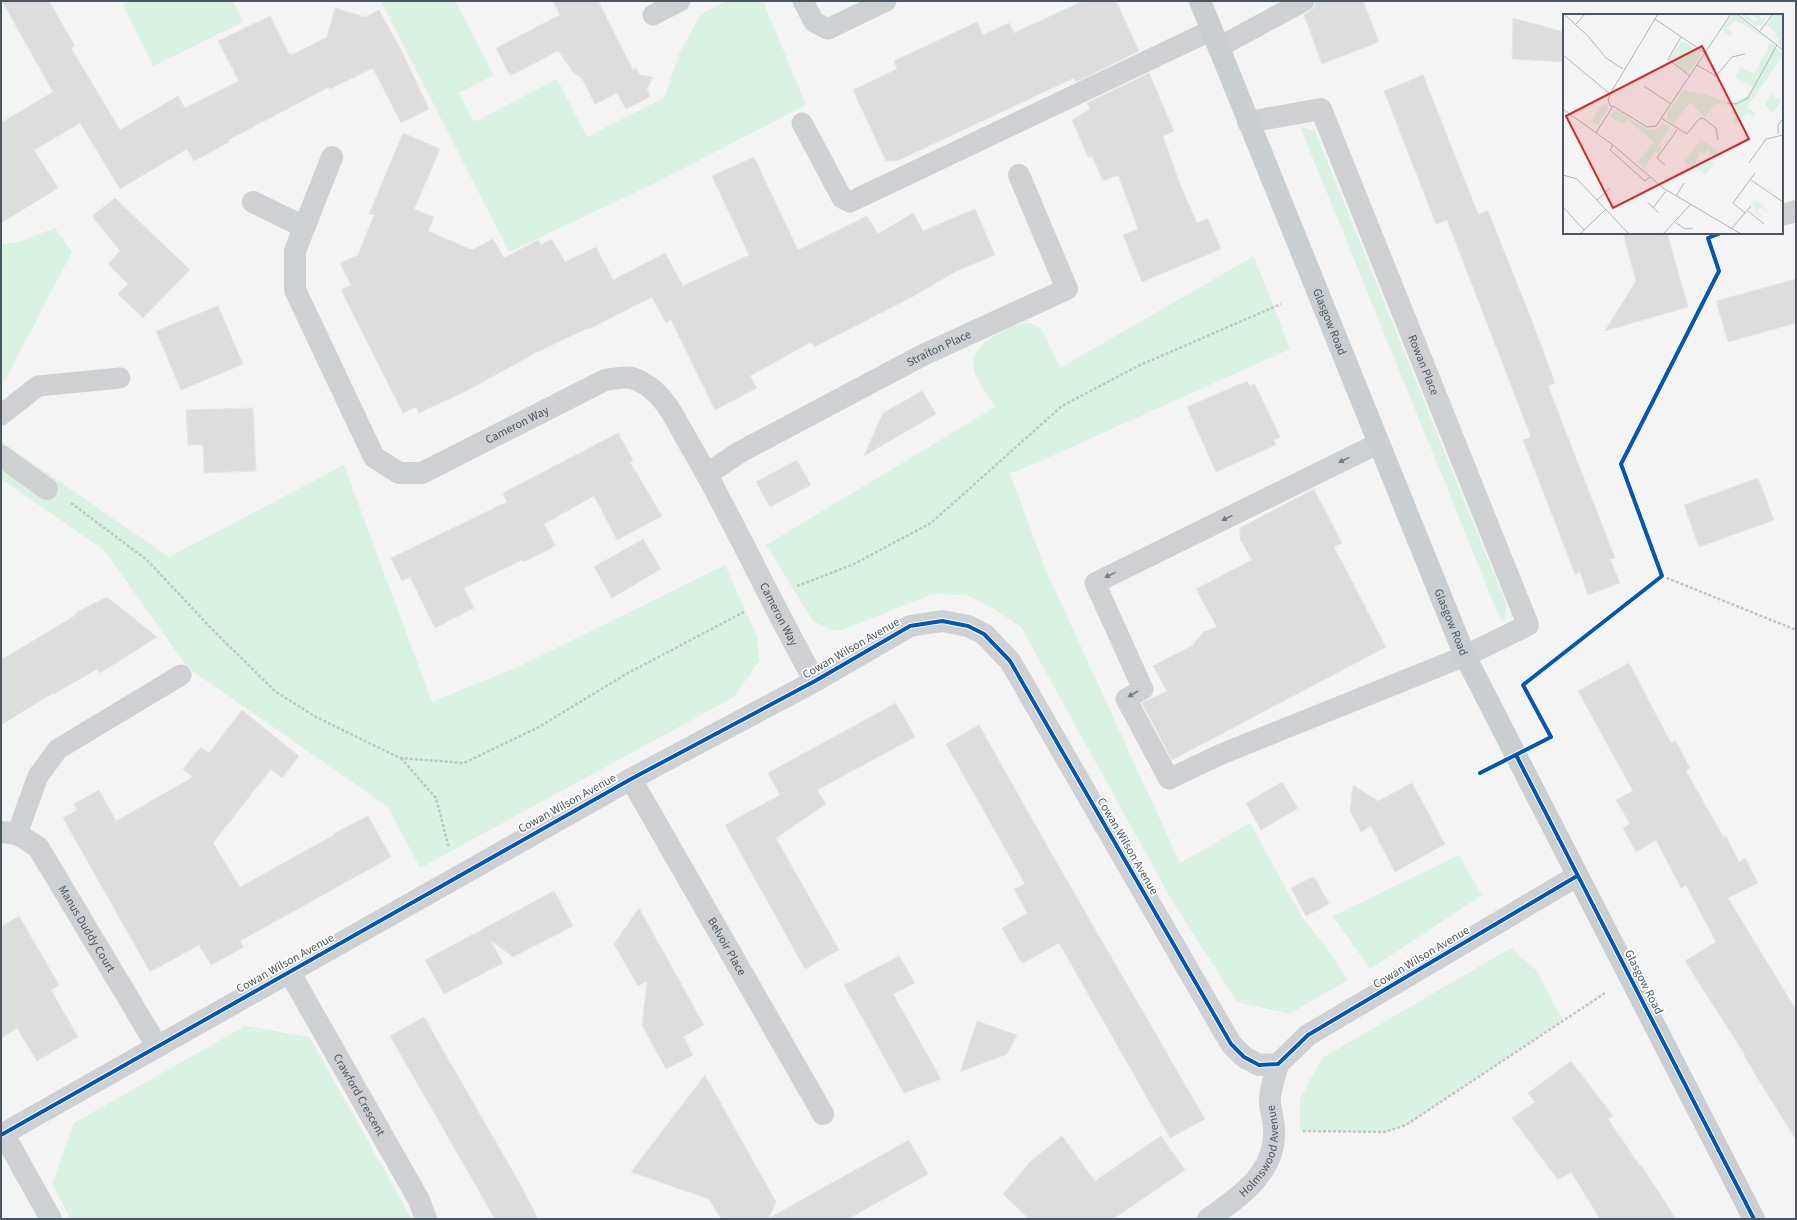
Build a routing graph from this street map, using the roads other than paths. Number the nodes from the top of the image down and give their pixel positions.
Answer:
1 (680, 1) edge
2 (804, 1) edge
3 (886, 1) edge
4 (1200, 1) edge
5 (1304, 1) edge
6 (653, 15) dead end
7 (1215, 38) junction
8 (1248, 122) junction
9 (802, 123) dead end
10 (332, 157) dead end
11 (1019, 175) dead end
12 (253, 202) dead end
13 (1796, 211) edge
14 (1783, 215) edge
15 (304, 227) junction
16 (120, 378) dead end
17 (1, 415) edge
18 (1378, 443) junction
19 (1, 456) edge
20 (707, 474) junction
21 (47, 489) road end
22 (1465, 656) junction
23 (181, 675) dead end
24 (815, 681) junction
25 (631, 779) junction
26 (9, 833) edge
27 (1577, 876) junction
28 (290, 973) junction
29 (157, 1046) junction
30 (1278, 1064) junction
31 (823, 1114) dead end
32 (2, 1134) edge
33 (1216, 1217) edge
34 (51, 1219) edge
35 (426, 1219) edge
36 (1754, 1219) edge

1 - 6 lane
2 - 3 lane
4 - 7 main road, Glasgow Road
5 - 7 lane
7 - 8 main road, Glasgow Road
7 - 9 lane
8 - 18 main road, Glasgow Road
8 - 22 street, Rowan Place
10 - 15 street, Cameron Way
11 - 20 street, Straiton Place
12 - 15 street
13 - 14 street
15 - 20 street, Cameron Way
16 - 17 lane
18 - 22 main road, Glasgow Road
18 -> 22 lane
19 - 21 street
20 - 24 street, Cameron Way
22 - 27 main road, Glasgow Road
23 - 26 lane
24 - 25 street, Cowan Wilson Avenue
24 - 30 street, Cowan Wilson Avenue
25 - 28 street, Cowan Wilson Avenue
25 - 31 street, Belvoir Place
26 - 29 street, Manus Duddy Court
27 - 30 street, Cowan Wilson Avenue
27 - 36 main road, Glasgow Road
28 - 29 street, Cowan Wilson Avenue
28 - 35 street, Crawford Crescent
29 - 32 street, Cowan Wilson Avenue
30 - 33 street, Holmswood Avenue
32 - 34 street

